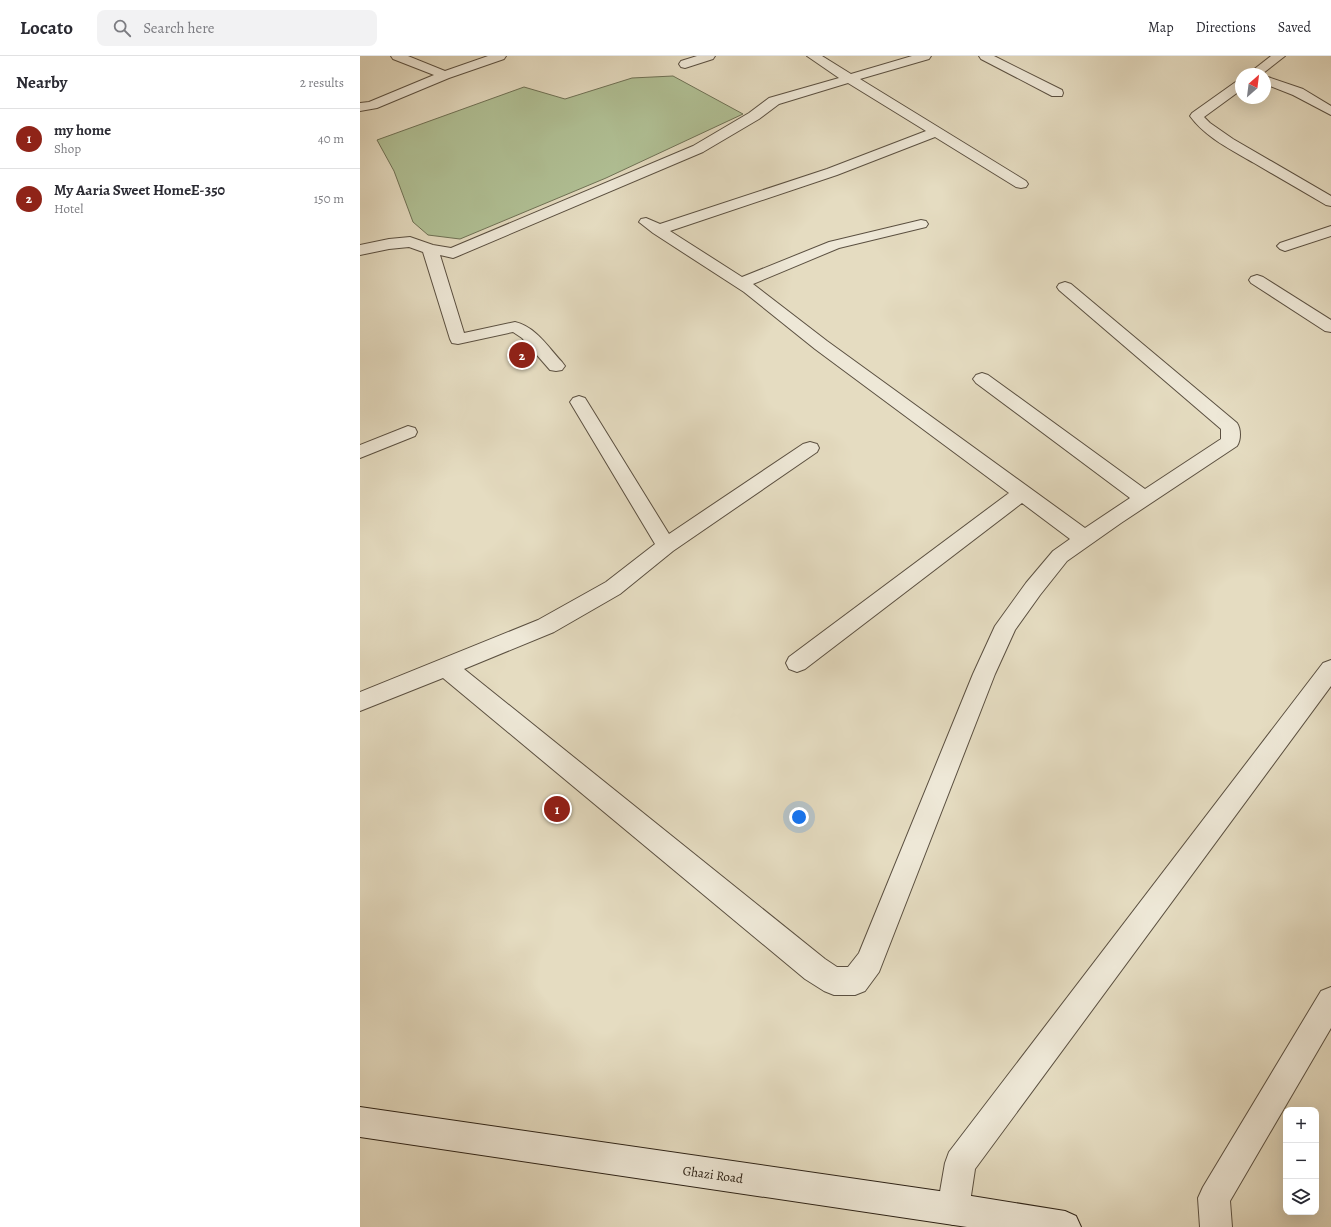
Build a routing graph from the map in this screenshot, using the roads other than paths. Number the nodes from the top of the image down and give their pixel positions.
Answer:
1 (397, 56) edge
2 (500, 56) edge
3 (709, 56) edge
4 (813, 56) edge
5 (925, 56) edge
6 (985, 56) edge
7 (1279, 56) edge
8 (685, 64) dead end
9 (1262, 68) edge
10 (445, 75) junction
11 (849, 79) junction
12 (1271, 82) edge
13 (1235, 88) edge
14 (1057, 93) dead end
15 (360, 107) edge
16 (1331, 112) edge
17 (935, 132) junction
18 (1021, 184) dead end
19 (1331, 202) edge
20 (921, 224) dead end
21 (1331, 231) edge
22 (1285, 246) dead end
23 (430, 249) junction
24 (360, 250) edge
25 (1257, 280) dead end
26 (740, 283) junction
27 (1065, 287) dead end
28 (1331, 327) edge
29 (556, 366) dead end
30 (982, 379) dead end
31 (579, 402) dead end
32 (408, 432) dead end
33 (810, 448) dead end
34 (360, 452) edge
35 (1022, 493) junction
36 (1144, 498) junction
37 (1085, 539) junction
38 (666, 546) junction
39 (797, 663) dead end
40 (446, 667) junction
41 (1331, 669) edge
42 (360, 702) edge
43 (1331, 1001) edge
44 (360, 1122) edge
45 (953, 1209) junction
46 (1065, 1227) edge
47 (1216, 1227) edge

1 - 10 street
2 - 10 street
3 - 8 street
4 - 11 street
5 - 11 street
6 - 14 street
7 - 9 street
10 - 15 street
11 - 17 street
11 - 23 street
12 - 16 street
13 - 19 street
17 - 18 street
17 - 26 street
20 - 26 street
21 - 22 street
23 - 24 street
23 - 29 street
25 - 28 street
26 - 35 street
27 - 36 street
30 - 36 street
31 - 38 street
32 - 34 street
33 - 38 street
35 - 37 street
35 - 39 street
36 - 37 street
37 - 40 street
38 - 40 street
40 - 42 street
41 - 45 street
43 - 47 street
44 - 45 street, Ghazi Road
45 - 46 street, Ghazi Road

